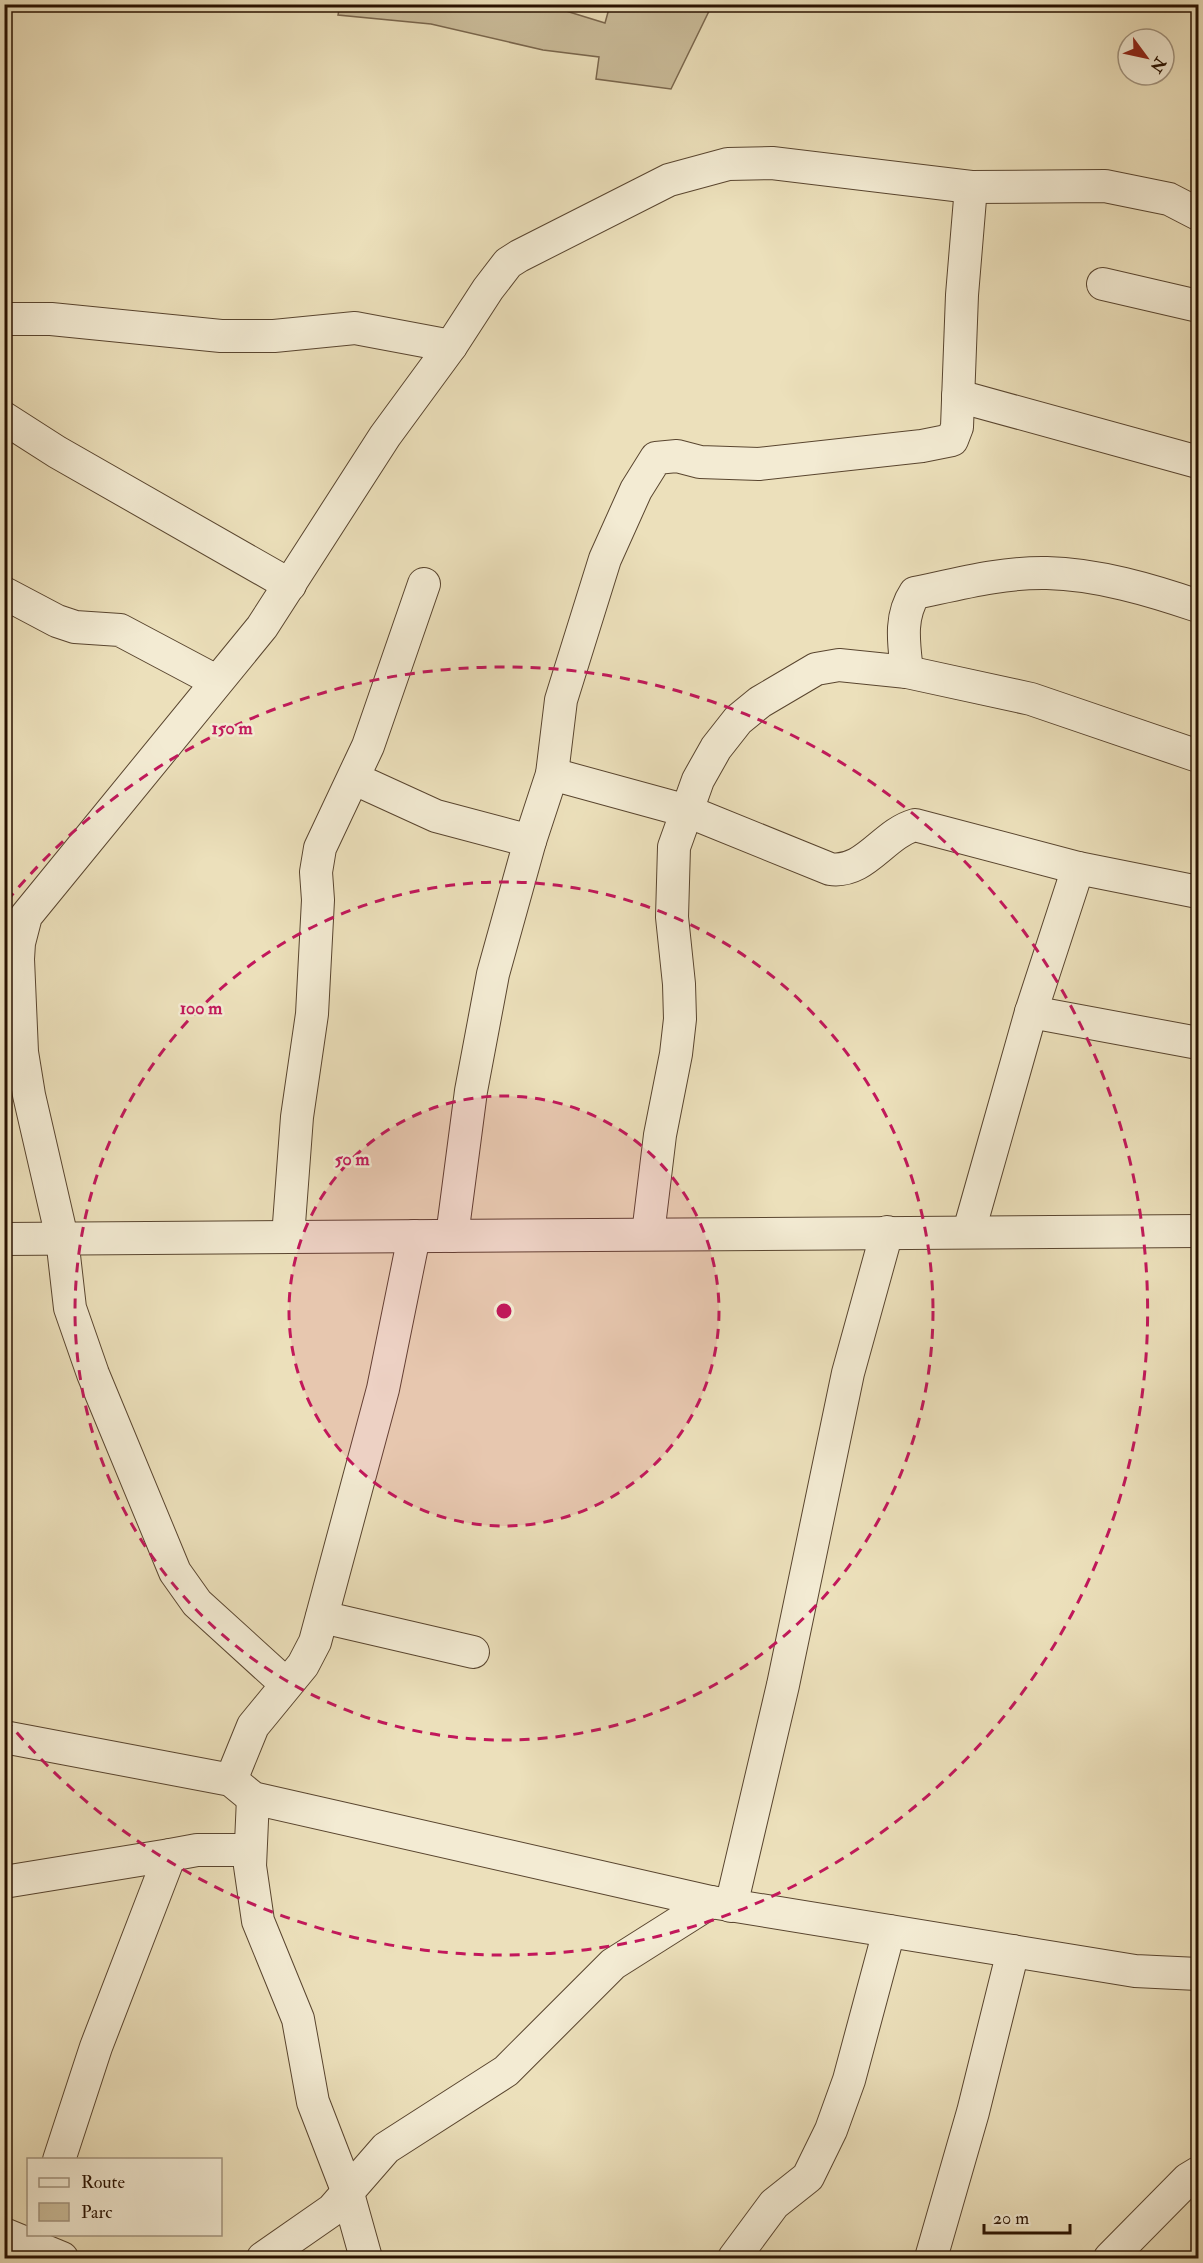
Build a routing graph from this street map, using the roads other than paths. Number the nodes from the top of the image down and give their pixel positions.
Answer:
1 (971, 187) junction
2 (1198, 214) edge
3 (1103, 284) dead end
4 (1198, 306) edge
5 (4, 319) edge
6 (451, 346) junction
7 (958, 396) junction
8 (4, 418) edge
9 (1198, 462) edge
10 (424, 584) dead end
11 (290, 585) junction
12 (4, 593) edge
13 (1198, 606) edge
14 (907, 672) junction
15 (216, 681) junction
16 (1198, 756) edge
17 (552, 774) junction
18 (355, 779) junction
19 (687, 811) junction
20 (530, 841) junction
21 (1078, 868) junction
22 (1198, 892) edge
23 (1030, 1012) junction
24 (1198, 1043) edge
25 (969, 1231) junction
26 (1198, 1231) edge
27 (887, 1232) junction
28 (648, 1234) junction
29 (414, 1236) junction
30 (452, 1236) junction
31 (288, 1237) junction
32 (63, 1238) junction
33 (4, 1239) edge
34 (321, 1617) junction
35 (474, 1652) dead end
36 (286, 1683) junction
37 (4, 1737) edge
38 (242, 1789) junction
39 (250, 1850) junction
40 (170, 1855) junction
41 (4, 1882) edge
42 (721, 1904) junction
43 (889, 1931) junction
44 (1013, 1951) junction
45 (1198, 1974) edge
46 (60, 2158) edge
47 (1195, 2180) edge
48 (347, 2190) junction
49 (23, 2238) edge
50 (62, 2259) edge
51 (263, 2259) edge
52 (366, 2259) edge
53 (734, 2259) edge
54 (931, 2259) edge
55 (1110, 2259) edge

1 - 2 street
1 - 6 street
1 - 7 street
3 - 4 street
5 - 6 street
6 - 11 street
7 - 9 street
7 - 17 street
8 - 11 street
10 - 18 street
11 - 15 street
12 - 15 street
13 - 14 street
14 - 16 street
14 - 19 street
15 - 32 street
17 - 19 street
17 - 20 street
18 - 20 street
18 - 31 street
19 - 21 street
19 - 28 street
20 - 30 street
21 - 22 street
21 - 23 street
23 - 24 street
23 - 25 street
25 - 26 street
25 - 27 street
27 - 28 street
27 - 42 street
28 - 30 street
29 - 30 street
29 - 31 street
29 - 34 street
31 - 32 street
32 - 33 street
32 - 36 street
34 - 35 street
34 - 36 street
36 - 38 street
37 - 38 street
38 - 39 street
38 - 42 street
39 - 40 street
39 - 48 street
40 - 41 street
40 - 46 street
42 - 43 street
42 - 48 street
43 - 44 street
43 - 53 street
44 - 45 street
44 - 54 street
47 - 55 street
48 - 51 street
48 - 52 street
49 - 50 street

